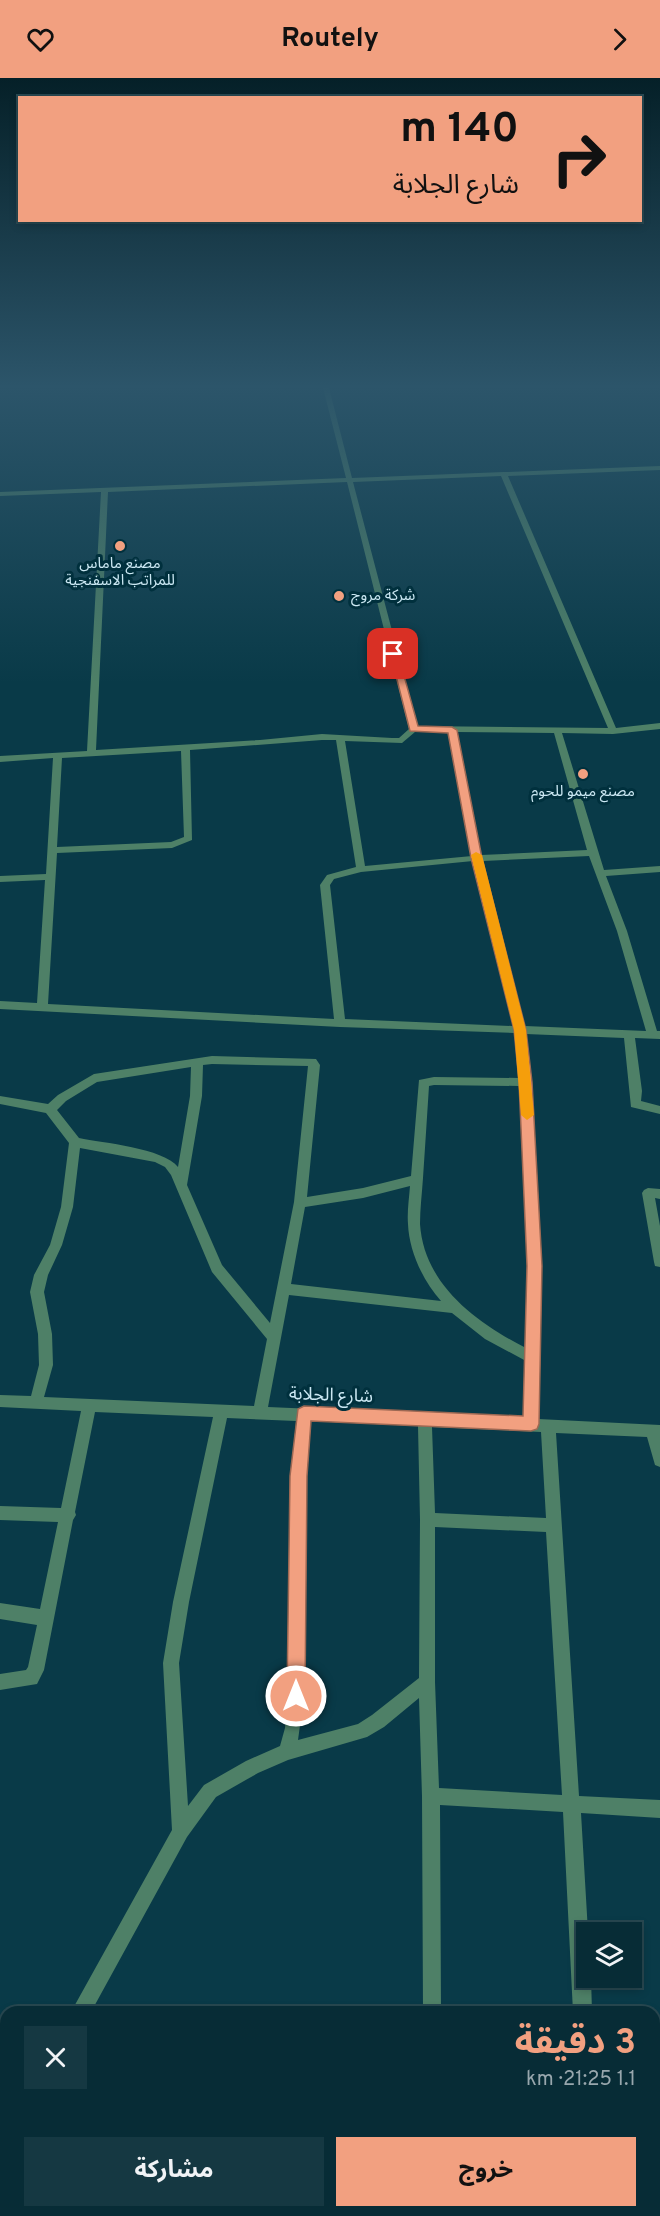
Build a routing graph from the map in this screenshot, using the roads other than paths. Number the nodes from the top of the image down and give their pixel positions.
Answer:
1 (233, 484) edge
2 (350, 484) edge
3 (508, 484) edge
4 (105, 489) junction
5 (0, 494) edge
6 (660, 726) edge
7 (413, 729) junction
8 (452, 730) junction
9 (557, 730) junction
10 (613, 730) junction
11 (340, 738) junction
12 (185, 747) junction
13 (91, 754) junction
14 (58, 755) junction
15 (0, 759) edge
16 (54, 850) junction
17 (593, 853) junction
18 (477, 858) junction
19 (361, 868) junction
20 (660, 869) edge
21 (600, 873) junction
22 (51, 877) junction
23 (0, 879) edge
24 (0, 1005) edge
25 (42, 1006) junction
26 (340, 1023) junction
27 (520, 1030) junction
28 (629, 1034) junction
29 (657, 1035) edge
30 (197, 1063) junction
31 (525, 1082) junction
32 (0, 1100) edge
33 (50, 1109) junction
34 (660, 1110) edge
35 (75, 1142) junction
36 (416, 1180) junction
37 (180, 1186) junction
38 (660, 1194) edge
39 (300, 1203) junction
40 (660, 1262) edge
41 (285, 1288) junction
42 (455, 1308) junction
43 (272, 1336) junction
44 (532, 1358) junction
45 (0, 1401) edge
46 (36, 1402) junction
47 (89, 1405) junction
48 (221, 1411) junction
49 (260, 1413) junction
50 (304, 1414) junction
51 (425, 1419) junction
52 (531, 1424) junction
53 (548, 1425) junction
54 (656, 1430) edge
55 (660, 1460) edge
56 (0, 1513) edge
57 (69, 1515) junction
58 (428, 1520) junction
59 (554, 1525) junction
60 (0, 1611) edge
61 (45, 1618) junction
62 (0, 1682) edge
63 (427, 1682) junction
64 (287, 1752) junction
65 (430, 1796) junction
66 (573, 1804) junction
67 (660, 1809) edge
68 (181, 1831) junction
69 (83, 2006) edge
70 (432, 2006) edge
71 (583, 2006) edge

1 - 4 street
2 - 7 street
3 - 10 street
4 - 5 street
4 - 13 street
6 - 10 street
7 - 8 street
7 - 11 street
8 - 9 street
8 - 18 street
9 - 10 street
9 - 17 street
11 - 12 street
11 - 19 street
12 - 13 street
12 - 16 street
13 - 14 street
14 - 15 street
14 - 16 street
16 - 22 street
17 - 18 street
17 - 21 street
18 - 19 street
18 - 27 street
19 - 26 street
20 - 21 street
21 - 29 street
22 - 23 street
22 - 25 street
24 - 25 street
25 - 26 street
26 - 27 street
27 - 28 street
27 - 31 street
28 - 29 street
28 - 34 street
30 - 33 street
30 - 37 street
30 - 39 street
31 - 36 street
31 - 44 street
32 - 33 street
33 - 35 street
35 - 37 street
35 - 46 street
36 - 39 street
36 - 42 street
37 - 43 street
38 - 40 street
39 - 41 street
41 - 42 street
41 - 43 street
42 - 44 street
43 - 49 street
44 - 52 street
45 - 46 street, شارع الجلابة
46 - 47 street, شارع الجلابة
47 - 48 street, شارع الجلابة
47 - 57 street
48 - 49 street, شارع الجلابة
48 - 68 street
49 - 50 street, شارع الجلابة
50 - 51 street, شارع الجلابة
50 - 64 street
51 - 52 street, شارع الجلابة
51 - 58 street
52 - 53 street, شارع الجلابة
53 - 54 street, شارع الجلابة
53 - 59 street
54 - 55 street
56 - 57 street
57 - 61 street
58 - 59 street
58 - 63 street
59 - 66 street
60 - 61 street
61 - 62 street
63 - 64 street
63 - 65 street
64 - 68 street
65 - 66 street
65 - 70 street
66 - 67 street
66 - 71 street
68 - 69 street

